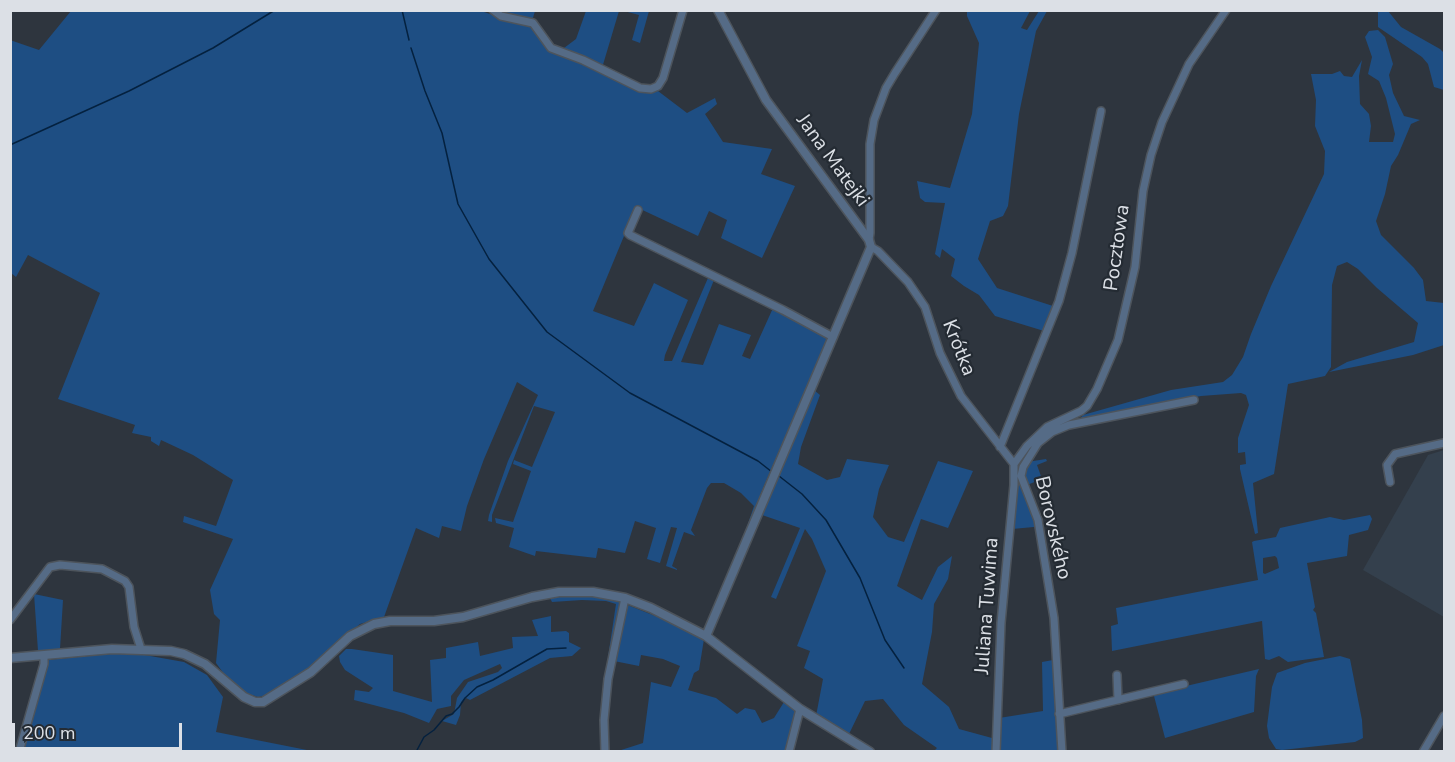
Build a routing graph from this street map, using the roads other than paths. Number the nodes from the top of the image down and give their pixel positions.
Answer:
1 (493, 10) edge
2 (683, 10) edge
3 (718, 10) edge
4 (936, 10) edge
5 (1226, 10) edge
6 (1101, 111) dead end
7 (638, 210) dead end
8 (870, 243) junction
9 (833, 337) junction
10 (1194, 400) dead end
11 (1444, 443) edge
12 (1000, 447) junction
13 (1014, 464) junction
14 (1390, 482) dead end
15 (625, 598) junction
16 (10, 620) edge
17 (706, 636) junction
18 (141, 649) junction
19 (44, 656) junction
20 (10, 658) edge
21 (1117, 675) dead end
22 (1184, 684) dead end
23 (1118, 699) junction
24 (800, 709) junction
25 (1059, 714) junction
26 (1444, 716) edge
27 (19, 752) edge
28 (605, 752) edge
29 (789, 752) edge
30 (870, 752) edge
31 (996, 752) edge
32 (1062, 752) edge
33 (1424, 752) edge

1 - 2 street
3 - 8 street, Jana Matejki
4 - 8 street
5 - 13 street, Pocztowa
6 - 12 street
7 - 9 street
8 - 9 street
8 - 12 street, Krótka
9 - 17 street
10 - 25 street, Borovského
11 - 14 street
12 - 13 street, Krótka
13 - 31 street, Juliana Tuwima
15 - 17 street
15 - 18 street
15 - 28 street
16 - 18 street
17 - 24 street
18 - 19 street
19 - 20 street
19 - 27 street
21 - 23 street
22 - 23 street
23 - 25 street
24 - 29 street
24 - 30 street
25 - 32 street, Borovského
26 - 33 street

